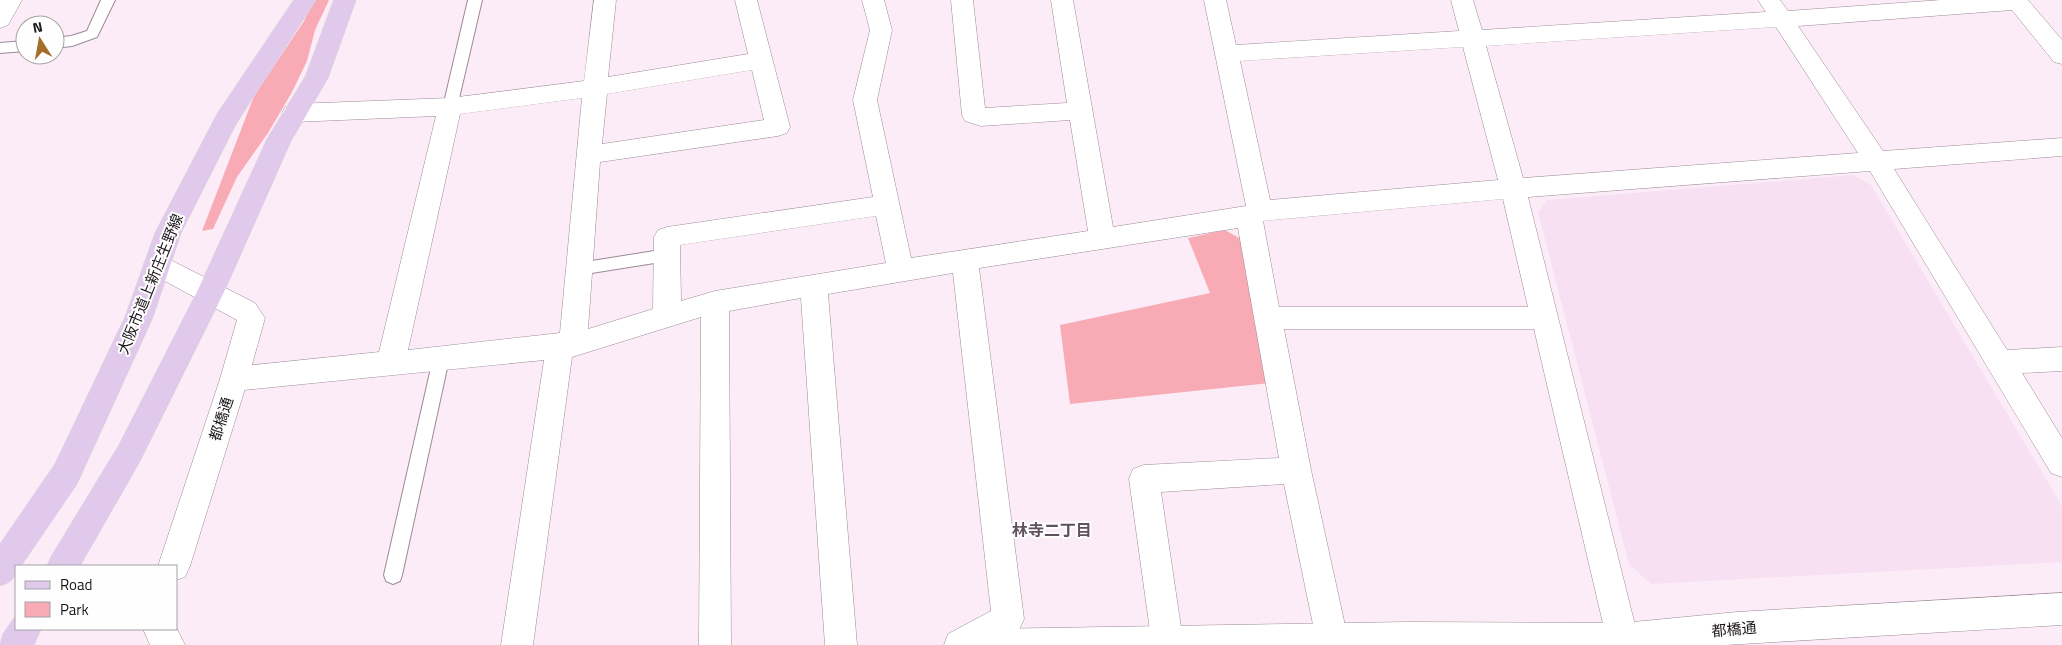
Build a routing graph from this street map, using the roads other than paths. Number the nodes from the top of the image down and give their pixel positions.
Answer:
1 (11, 0) edge
2 (108, 0) edge
3 (305, 0) edge
4 (345, 0) edge
5 (475, 0) edge
6 (605, 0) edge
7 (746, 0) edge
8 (873, 0) edge
9 (962, 0) edge
10 (1062, 0) edge
11 (1215, 0) edge
12 (1462, 0) edge
13 (1769, 0) edge
14 (2017, 1) edge
15 (1783, 19) junction
16 (0, 20) edge
17 (1473, 39) junction
18 (65, 42) edge
19 (15, 47) edge
20 (0, 48) edge
21 (1225, 54) junction
22 (2062, 56) edge
23 (762, 60) junction
24 (595, 88) junction
25 (450, 107) junction
26 (1081, 111) junction
27 (294, 113) junction
28 (2062, 147) edge
29 (588, 155) junction
30 (1876, 160) junction
31 (1513, 188) junction
32 (887, 205) junction
33 (1254, 213) junction
34 (1102, 238) junction
35 (667, 255) junction
36 (966, 260) junction
37 (157, 264) junction
38 (578, 269) junction
39 (901, 272) junction
40 (814, 285) junction
41 (210, 292) junction
42 (716, 302) junction
43 (667, 316) junction
44 (1268, 318) junction
45 (1544, 318) junction
46 (566, 345) junction
47 (2062, 359) edge
48 (441, 360) junction
49 (2002, 362) junction
50 (390, 363) junction
51 (234, 379) junction
52 (2062, 464) edge
53 (1296, 470) junction
54 (64, 565) edge
55 (174, 565) edge
56 (0, 571) edge
57 (393, 576) dead end
58 (2062, 609) edge
59 (24, 630) edge
60 (160, 630) edge
61 (1332, 639) junction
62 (1167, 641) junction
63 (1623, 642) edge
64 (15, 645) edge
65 (169, 645) edge
66 (517, 645) edge
67 (715, 645) edge
68 (841, 645) edge
69 (960, 645) edge
70 (985, 645) edge

1 - 16 street
2 - 18 lane
3 - 37 main road, 大阪市道上新庄生野線
4 - 27 main road
5 - 25 lane
6 - 24 street
7 - 23 street
8 - 32 street
9 - 26 street
10 - 26 street
11 - 21 street
12 - 17 street
13 - 15 street
14 - 15 street
14 - 22 street
15 - 17 street
15 - 30 street
17 - 21 street
17 - 31 street
19 - 20 lane
21 - 33 street
23 - 24 street
23 - 29 street
24 - 25 street
24 - 29 street
25 - 27 street
25 - 50 street
26 - 34 street
27 - 41 main road
28 - 30 street
29 - 38 street
30 - 31 street
30 - 49 street
31 - 33 street
31 - 45 street
32 - 35 street
32 - 39 street
33 - 34 street
33 - 44 street
34 - 36 street
35 - 38 lane
35 - 43 street
36 - 39 street
36 - 69 street
37 - 41 street
37 - 56 main road, 大阪市道上新庄生野線
38 - 46 street
39 - 40 street
40 - 42 street
40 - 68 street
41 - 51 street, 都橋通
41 - 54 main road
42 - 43 street
42 - 67 street
43 - 46 street
44 - 45 street
44 - 53 street
45 - 63 street
46 - 48 street
46 - 66 street
47 - 49 street
48 - 50 street
48 - 57 lane
49 - 52 street
50 - 51 street
51 - 55 street, 都橋通
53 - 61 street
53 - 62 street
58 - 63 street, 都橋通
59 - 64 main road
60 - 65 street
61 - 62 street, 都橋通
61 - 63 street, 都橋通
62 - 70 street, 都橋通

